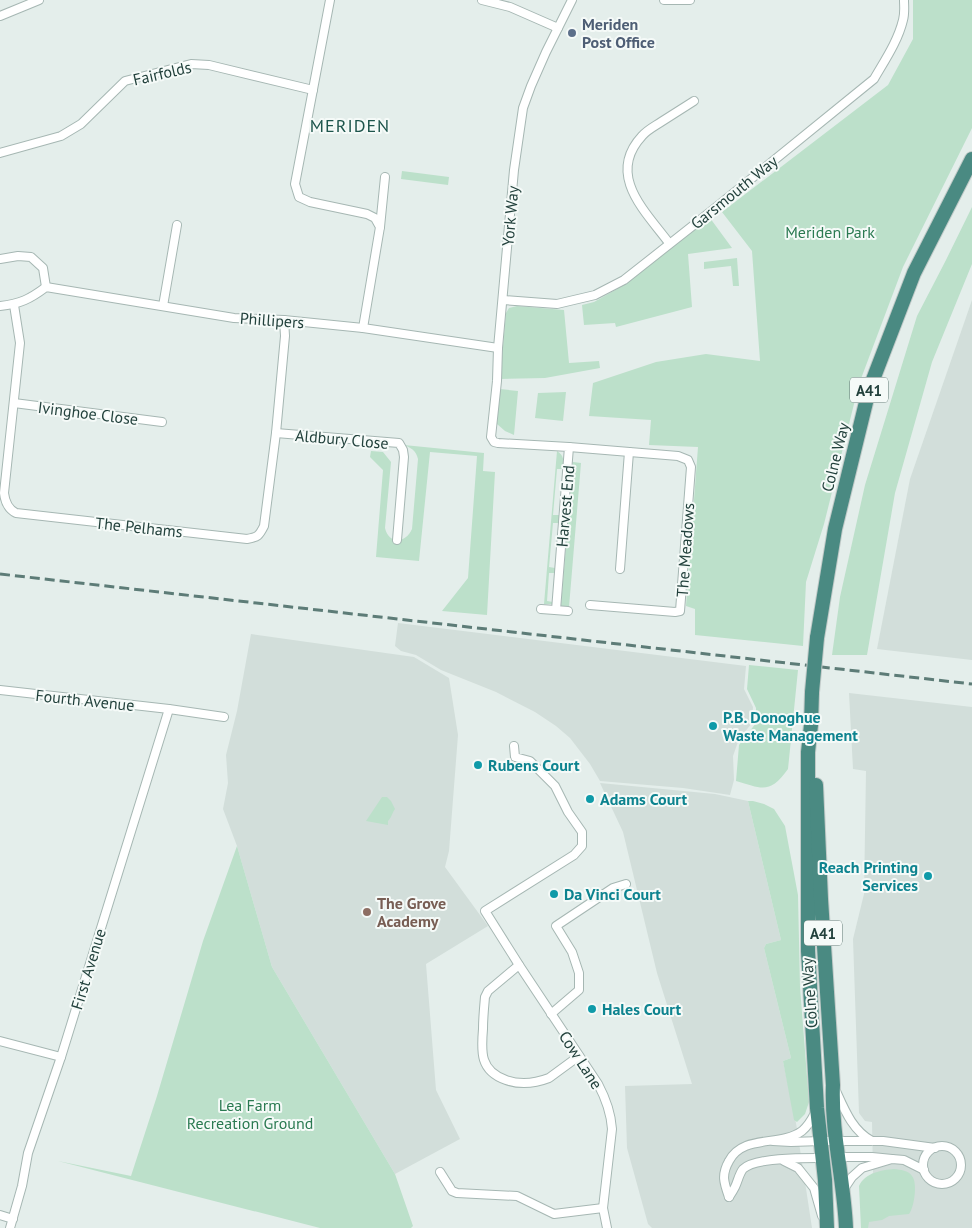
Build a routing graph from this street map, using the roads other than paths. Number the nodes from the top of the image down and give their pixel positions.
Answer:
1 (330, 0) edge
2 (482, 0) edge
3 (572, 0) edge
4 (664, 0) edge
5 (690, 0) edge
6 (904, 0) edge
7 (36, 1) edge
8 (494, 1) edge
9 (0, 16) edge
10 (558, 28) junction
11 (313, 90) junction
12 (694, 100) dead end
13 (0, 153) edge
14 (972, 159) edge
15 (385, 177) dead end
16 (177, 225) dead end
17 (380, 227) junction
18 (669, 243) junction
19 (0, 259) edge
20 (46, 286) junction
21 (503, 300) junction
22 (14, 304) junction
23 (0, 306) edge
24 (163, 306) junction
25 (284, 320) junction
26 (363, 328) junction
27 (498, 348) junction
28 (14, 403) junction
29 (162, 422) dead end
30 (276, 434) junction
31 (494, 442) joint
32 (569, 447) junction
33 (629, 452) junction
34 (4, 456) edge
35 (396, 540) dead end
36 (620, 569) dead end
37 (590, 605) dead end
38 (541, 609) dead end
39 (556, 610) junction
40 (568, 611) dead end
41 (0, 690) edge
42 (169, 710) junction
43 (224, 717) dead end
44 (811, 724) junction
45 (514, 746) dead end
46 (626, 884) dead end
47 (519, 965) junction
48 (551, 1014) junction
49 (0, 1042) edge
50 (579, 1056) junction
51 (61, 1057) junction
52 (833, 1085) junction
53 (817, 1108) junction
54 (773, 1141) junction
55 (820, 1141) junction
56 (836, 1141) junction
57 (872, 1141) junction
58 (934, 1148) junction
59 (838, 1157) junction
60 (822, 1158) junction
61 (892, 1159) junction
62 (782, 1160) junction
63 (924, 1170) junction
64 (440, 1172) dead end
65 (844, 1190) junction
66 (603, 1208) junction
67 (0, 1216) edge
68 (13, 1219) junction
69 (10, 1228) edge
70 (607, 1228) edge
71 (826, 1228) edge
72 (846, 1228) edge

1 - 11 street
2 - 8 street
3 - 10 street, York Way
4 - 5 street
6 - 18 street, Garsmouth Way
7 - 9 street
8 - 10 street
10 - 21 street, York Way
11 - 13 street, Fairfolds
11 - 17 street
12 - 18 street
14 - 44 highway, Colne Way / A41, bridge
15 - 17 street
16 - 24 street
17 - 26 street
18 - 21 street, Garsmouth Way
19 - 20 street
20 - 22 street
20 - 24 street, Phillipers
21 - 27 street, York Way
22 - 23 street
22 - 28 street, The Pelhams
24 - 25 street, Phillipers
25 - 26 street, Phillipers
25 - 30 street, The Pelhams
26 - 27 street, Phillipers
27 - 31 street, York Way
28 - 29 street, Ivinghoe Close
28 - 34 street, The Pelhams
30 - 34 street, The Pelhams
30 - 35 street, Aldbury Close
31 - 32 street, Harvest End
32 - 33 street, The Meadows
32 - 39 street, Harvest End
33 - 36 street
33 - 37 street, The Meadows
38 - 39 street
39 - 40 street
41 - 42 street, Fourth Avenue
42 - 43 street, Fourth Avenue
42 - 51 street, First Avenue
44 - 52 highway, Colne Way / A41
44 - 53 highway, Colne Way / A41
45 - 47 street, Cow Lane
46 - 48 street
47 - 48 street, Cow Lane
47 - 50 street
48 - 50 street, Cow Lane
49 - 51 street
50 - 66 street, Cow Lane
51 - 68 street, First Avenue
52 - 56 highway, Colne Way / A41
52 - 57 street
53 - 54 street
53 - 55 highway, Colne Way / A41
54 - 55 street
54 - 62 street
55 - 56 street
55 - 60 highway, Colne Way / A41
56 - 57 street
56 - 59 highway, Colne Way / A41
57 - 58 street
58 - 63 street
58 - 63 street
59 - 60 street
59 - 61 street
59 - 65 highway, Colne Way / A41
60 - 62 street
60 - 71 highway, Colne Way / A41
61 - 63 street
61 - 65 street
62 - 71 street
64 - 66 street
65 - 72 highway, Colne Way / A41
66 - 70 street, Cow Lane
67 - 68 street
68 - 69 street, First Avenue

